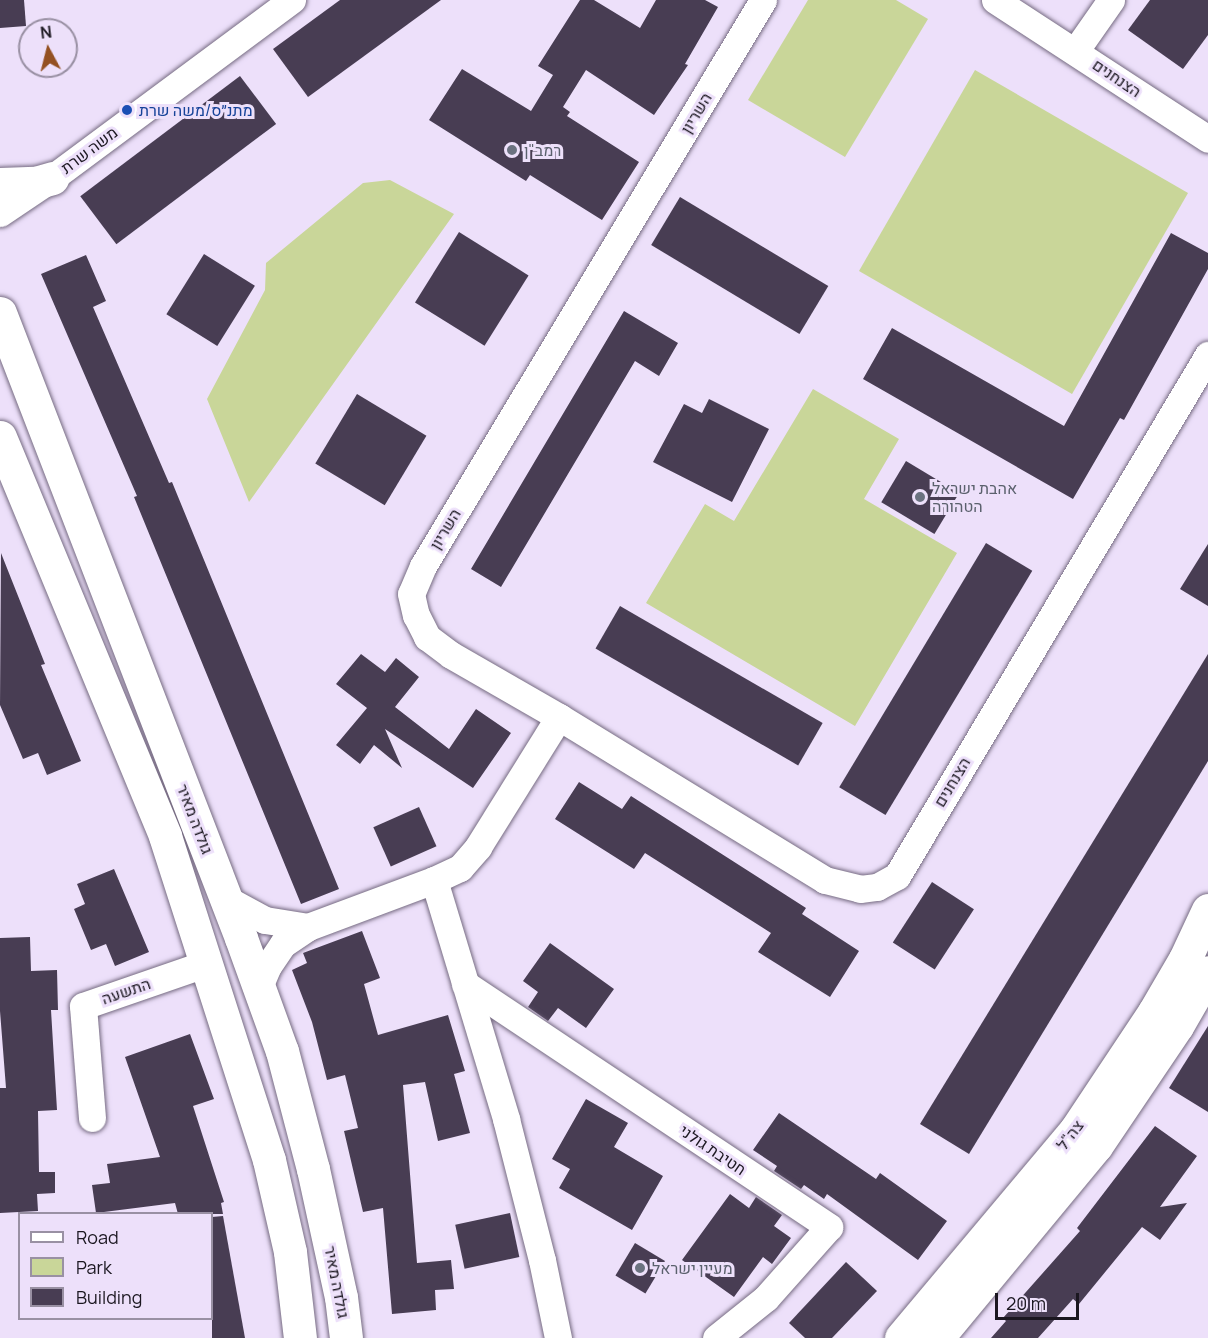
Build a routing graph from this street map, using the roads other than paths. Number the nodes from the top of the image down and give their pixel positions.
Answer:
1 (292, 0) edge
2 (764, 0) edge
3 (995, 0) edge
4 (1111, 0) edge
5 (1076, 50) junction
6 (1208, 139) edge
7 (52, 178) junction
8 (0, 184) edge
9 (0, 213) edge
10 (0, 312) edge
11 (1208, 355) edge
12 (0, 437) edge
13 (559, 717) junction
14 (434, 880) junction
15 (226, 899) junction
16 (1208, 910) edge
17 (308, 927) junction
18 (207, 963) junction
19 (1208, 972) edge
20 (465, 984) junction
21 (259, 987) junction
22 (92, 1118) dead end
23 (918, 1335) edge
24 (300, 1338) edge
25 (346, 1338) edge
26 (558, 1338) edge
27 (716, 1338) edge

1 - 7 street, משה שרת
2 - 13 street, השריון
3 - 5 street
4 - 5 street, הצנחנים
5 - 6 street, הצנחנים
7 - 8 main road
7 - 9 street, משה שרת
10 - 15 main road, גולדה מאיר
11 - 13 street, הצנחנים
12 - 18 main road
13 - 14 street
14 - 17 street
14 - 20 street
15 - 17 street
15 - 21 main road, גולדה מאיר
16 - 23 main road, צה"ל
17 - 21 street
18 - 22 street, התשעה
18 - 24 main road
19 - 23 main road, צה"ל
20 - 26 street
20 - 27 street, חטיבת גולני
21 - 25 main road, גולדה מאיר

